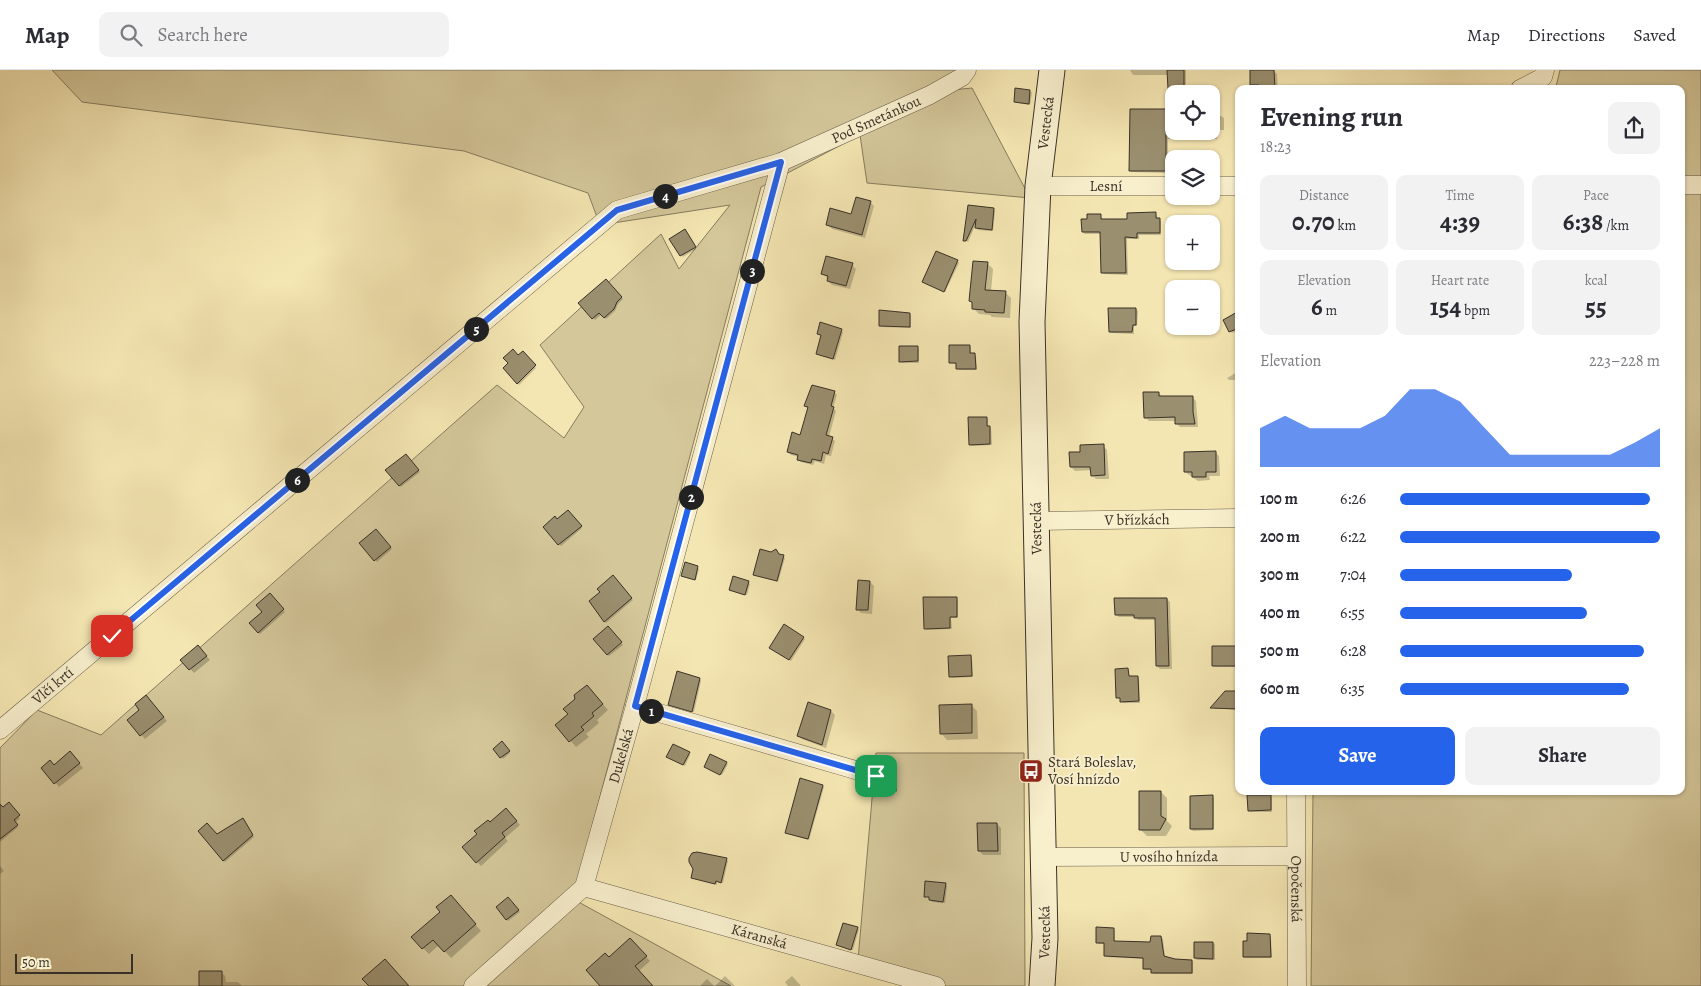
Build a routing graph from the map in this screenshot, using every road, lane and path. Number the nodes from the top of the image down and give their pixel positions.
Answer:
1 (967, 70) edge
2 (1052, 70) edge
3 (1545, 70) edge
4 (1528, 85) edge
5 (781, 162) junction
6 (1685, 185) edge
7 (1701, 185) edge
8 (1038, 186) junction
9 (1165, 186) edge
10 (1220, 186) edge
11 (1235, 186) edge
12 (1235, 518) edge
13 (1036, 521) junction
14 (635, 706) junction
15 (0, 730) edge
16 (876, 776) dead end
17 (1296, 795) edge
18 (1296, 856) junction
19 (1043, 857) junction
20 (584, 887) junction
21 (473, 986) edge
22 (936, 986) edge
23 (1042, 986) edge
24 (1297, 986) edge

1 - 5 street, Pod Smetánkou
2 - 8 street, Vestecká
3 - 4 street
5 - 14 street, Dukelská
5 - 15 street, Vlčí krtí
6 - 7 street
8 - 9 street, Lesní
8 - 13 street, Vestecká
10 - 11 street
12 - 13 street, V břízkách
13 - 19 street, Vestecká
14 - 16 street
14 - 20 street, Dukelská
17 - 18 street, Opočenská
18 - 19 street, U vosího hnízda
18 - 24 street, Opočenská
19 - 23 street, Vestecká
20 - 21 street
20 - 22 street, Káranská

